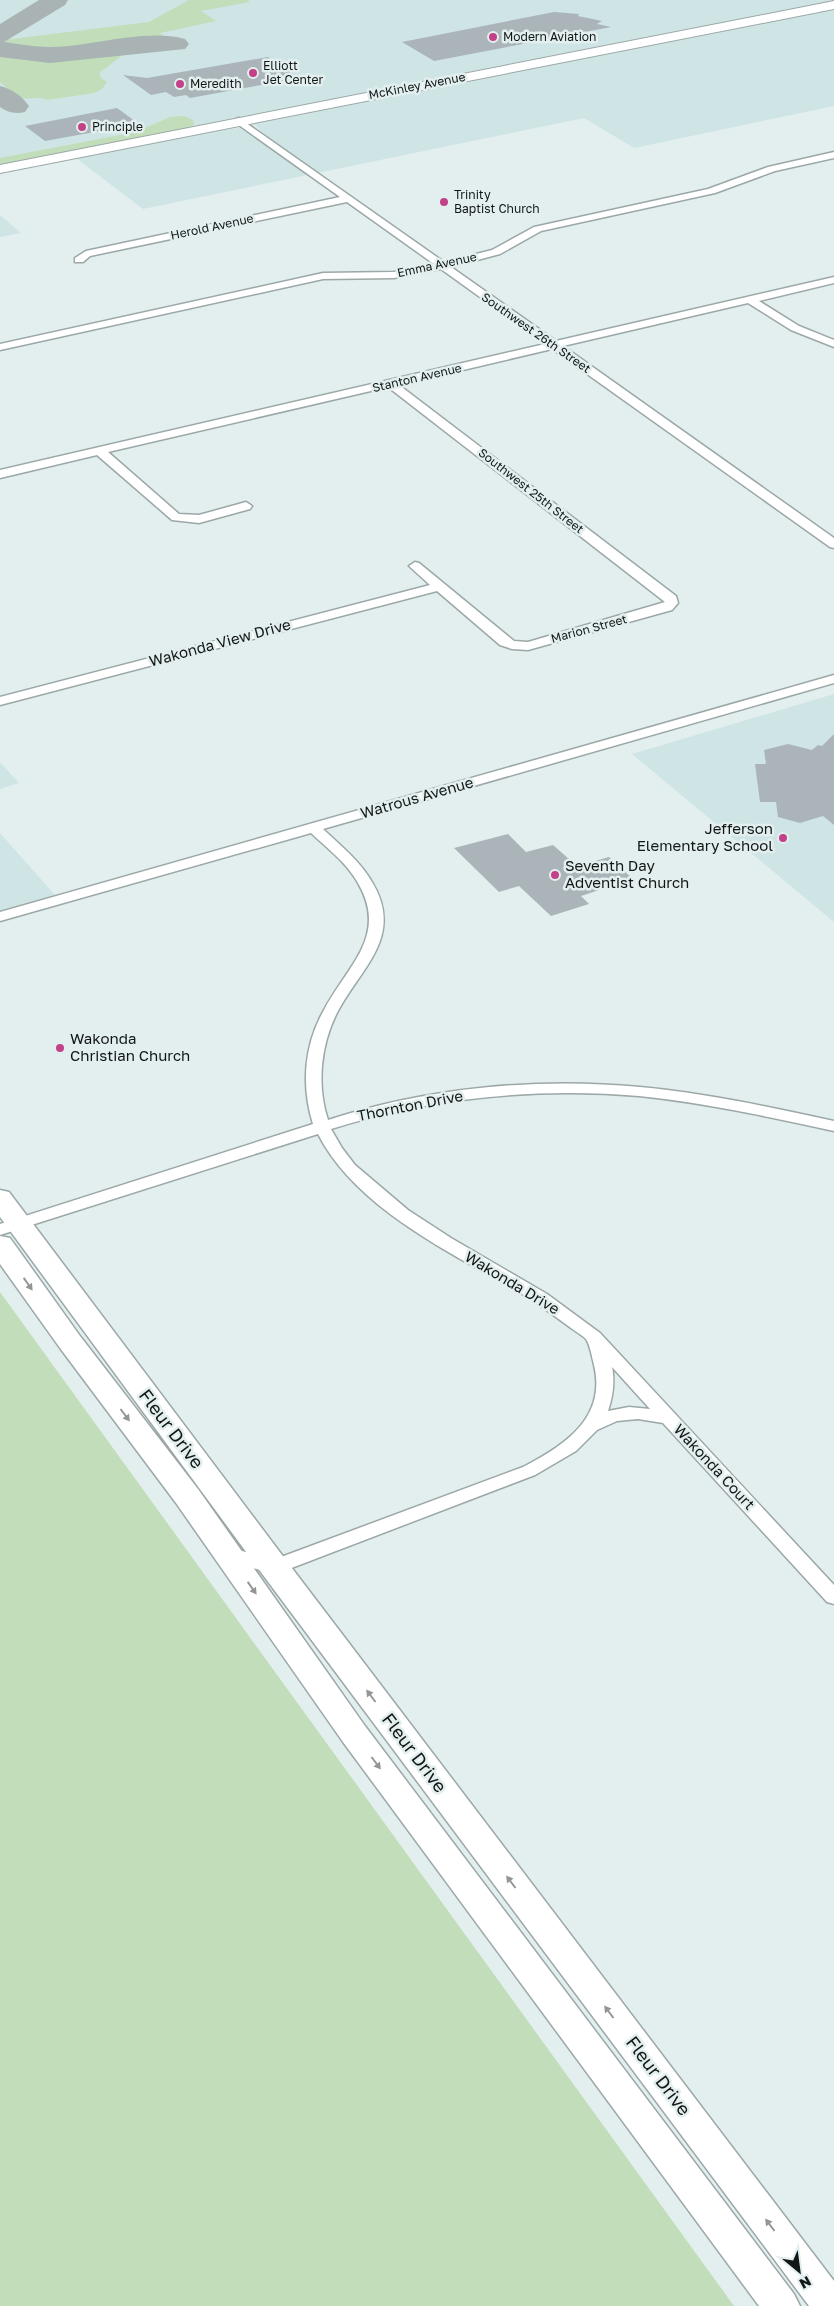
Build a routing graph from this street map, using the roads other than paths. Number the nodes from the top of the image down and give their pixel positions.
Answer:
1 (834, 5) edge
2 (239, 121) junction
3 (834, 155) edge
4 (0, 169) edge
5 (347, 199) junction
6 (79, 260) dead end
7 (442, 266) junction
8 (834, 280) edge
9 (750, 300) junction
10 (834, 344) edge
11 (554, 345) junction
12 (0, 346) edge
13 (390, 384) junction
14 (99, 451) junction
15 (0, 474) edge
16 (246, 506) dead end
17 (834, 544) edge
18 (415, 566) dead end
19 (440, 586) junction
20 (671, 599) joint
21 (834, 679) edge
22 (0, 701) edge
23 (313, 827) junction
24 (0, 918) edge
25 (322, 1126) junction
26 (834, 1126) edge
27 (0, 1198) edge
28 (7, 1233) edge
29 (594, 1337) junction
30 (670, 1418) junction
31 (591, 1426) junction
32 (228, 1554) junction
33 (274, 1567) junction
34 (834, 1597) edge
35 (781, 2306) edge
36 (832, 2306) edge

1 - 2 main road, McKinley Avenue
2 - 4 main road, McKinley Avenue
2 - 5 street, Southwest 26th Street
3 - 7 street, Emma Avenue
5 - 6 street, Herold Avenue
5 - 7 street, Southwest 26th Street
7 - 11 street, Southwest 26th Street
7 - 12 street, Emma Avenue
8 - 9 street, Stanton Avenue
9 - 10 street
9 - 11 street, Stanton Avenue
11 - 13 street, Stanton Avenue
11 - 17 street, Southwest 26th Street
13 - 14 street, Stanton Avenue
13 - 20 street, Southwest 25th Street
14 - 15 street, Stanton Avenue
14 - 16 street
18 - 19 street
19 - 20 street, Marion Street
19 - 22 street, Wakonda View Drive
21 - 23 street, Watrous Avenue
23 - 24 street, Watrous Avenue
23 - 25 street, Wakonda Drive
25 - 26 street, Thornton Drive
25 - 28 street, Thornton Drive
25 - 29 street, Wakonda Drive
27 - 28 main road, Fleur Drive
28 -> 32 main road, Fleur Drive
28 - 33 main road, Fleur Drive
29 - 30 street, Wakonda Court
29 - 31 street
30 - 31 street
30 - 34 street, Wakonda Court
31 - 33 street
32 - 33 street
32 -> 35 main road, Fleur Drive
36 -> 33 main road, Fleur Drive

